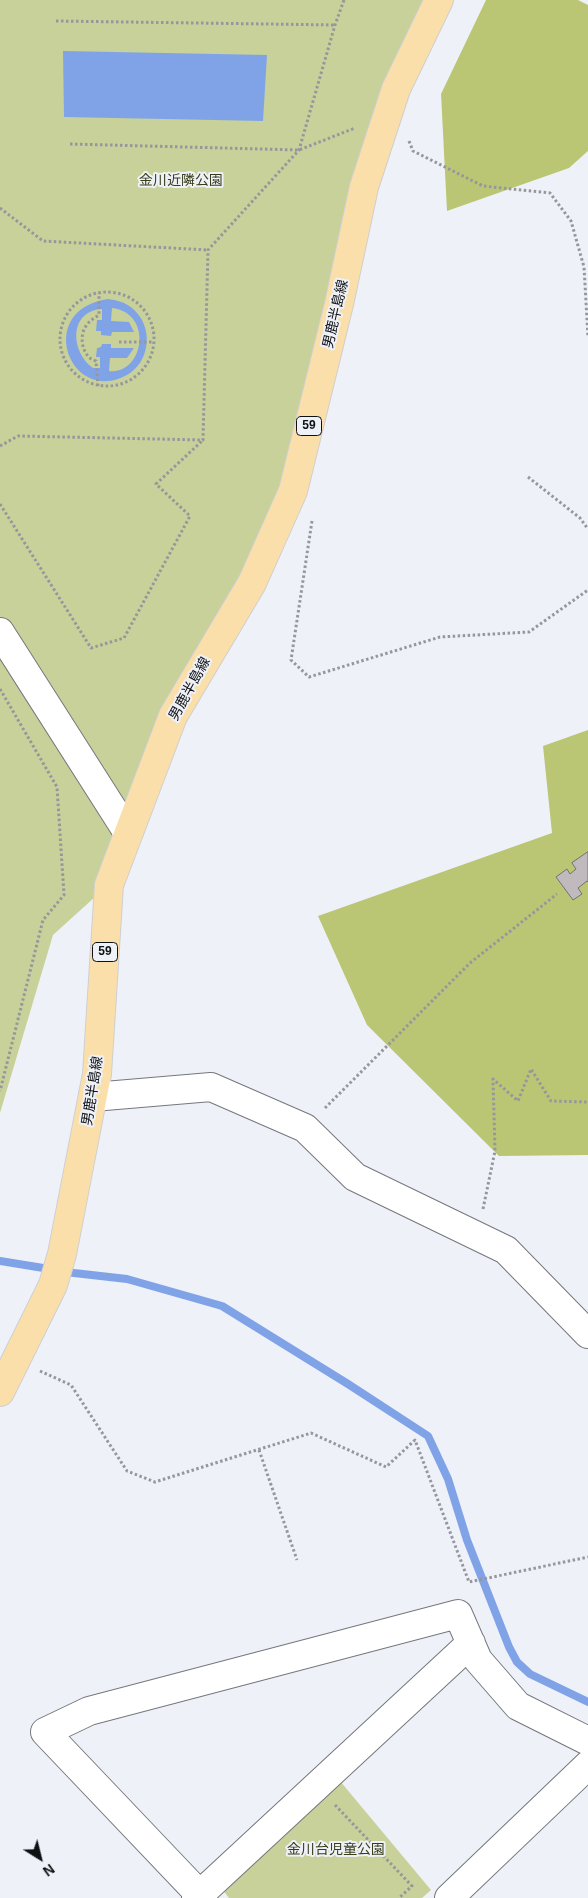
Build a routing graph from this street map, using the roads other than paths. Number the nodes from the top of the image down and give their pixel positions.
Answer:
1 (439, 0) edge
2 (0, 632) edge
3 (128, 833) junction
4 (93, 1097) junction
5 (588, 1334) edge
6 (0, 1392) edge
7 (471, 1643) junction
8 (588, 1741) edge
9 (588, 1765) edge
10 (200, 1897) edge
11 (449, 1898) edge

1 - 3 main road, 男鹿半島線 / 59
2 - 3 street
3 - 4 main road, 男鹿半島線 / 59
4 - 5 street
4 - 6 main road, 男鹿半島線 / 59
7 - 8 street
7 - 10 street
7 - 10 street
9 - 11 street

